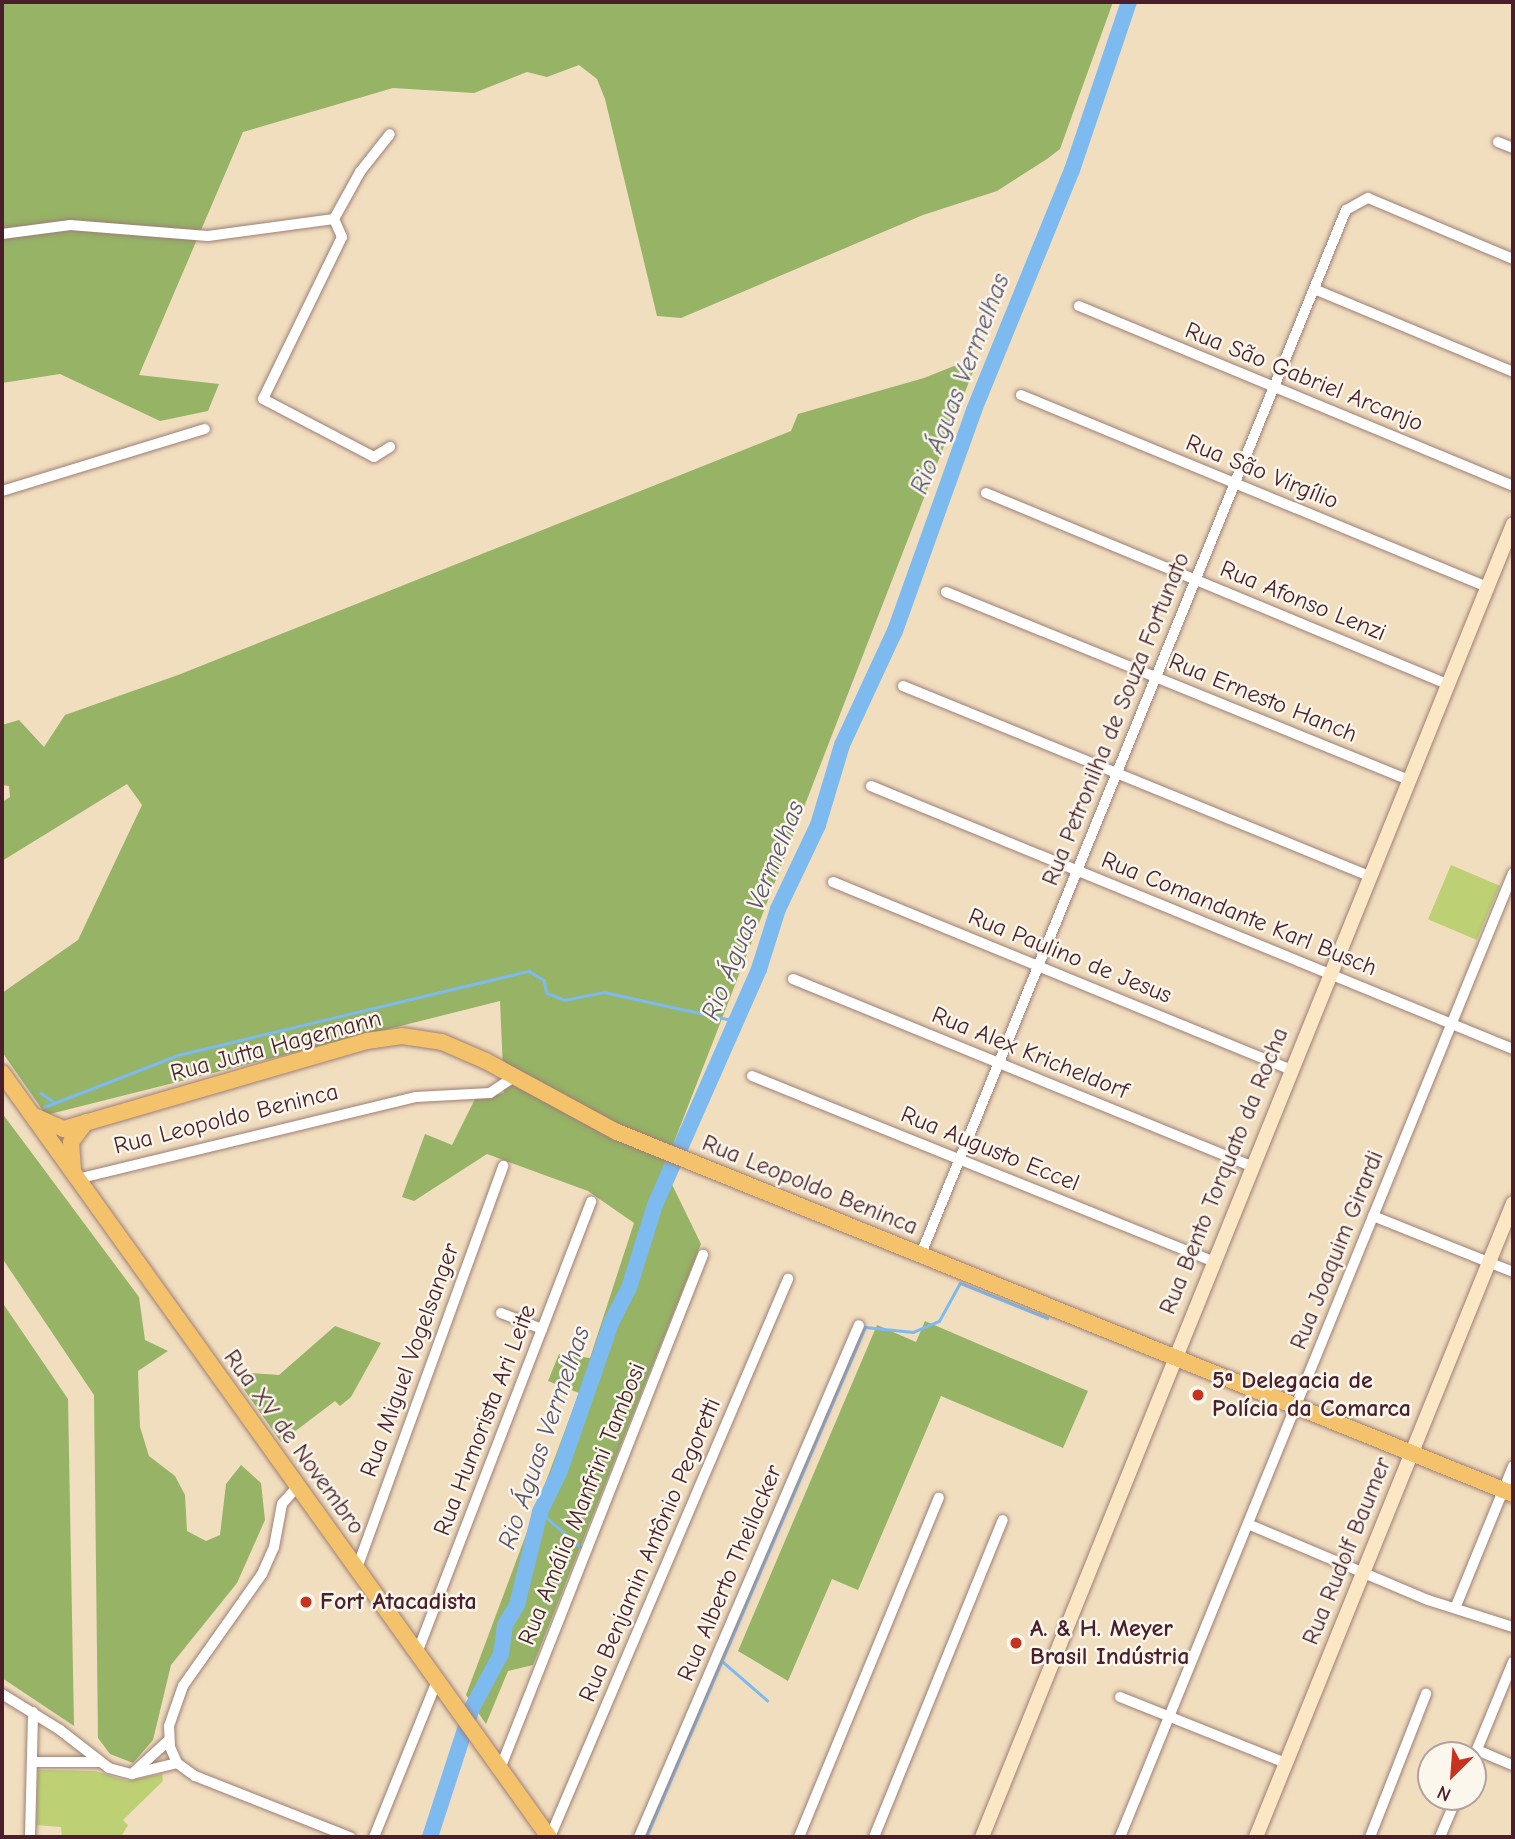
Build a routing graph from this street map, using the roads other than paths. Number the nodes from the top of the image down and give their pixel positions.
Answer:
1 (390, 134) dead end
2 (1498, 142) dead end
3 (1513, 148) edge
4 (334, 219) junction
5 (2, 234) edge
6 (1513, 259) edge
7 (1314, 289) junction
8 (1079, 306) dead end
9 (1513, 372) edge
10 (1274, 387) junction
11 (1021, 395) dead end
12 (205, 429) dead end
13 (390, 447) dead end
14 (1235, 483) junction
15 (1513, 486) edge
16 (2, 491) edge
17 (986, 493) dead end
18 (1513, 524) edge
19 (1196, 580) junction
20 (1488, 587) junction
21 (946, 592) dead end
22 (1156, 677) junction
23 (1448, 684) junction
24 (903, 686) dead end
25 (1117, 773) junction
26 (1409, 780) junction
27 (871, 786) dead end
28 (1077, 871) junction
29 (1513, 873) edge
30 (1369, 876) junction
31 (833, 882) dead end
32 (1038, 966) junction
33 (1329, 974) junction
34 (793, 979) dead end
35 (1452, 1024) junction
36 (1513, 1049) edge
37 (999, 1063) junction
38 (1290, 1069) junction
39 (2, 1073) edge
40 (752, 1076) dead end
41 (514, 1077) junction
42 (32, 1115) junction
43 (86, 1122) junction
44 (960, 1160) junction
45 (503, 1166) dead end
46 (1251, 1166) junction
47 (77, 1178) junction
48 (591, 1202) dead end
49 (1513, 1203) edge
50 (1373, 1216) junction
51 (921, 1254) junction
52 (703, 1255) dead end
53 (1212, 1261) junction
54 (1489, 1263) junction
55 (1513, 1272) edge
56 (788, 1279) dead end
57 (501, 1313) dead end
58 (859, 1325) dead end
59 (542, 1329) junction
60 (1174, 1355) junction
61 (1296, 1406) junction
62 (1412, 1453) junction
63 (1513, 1466) edge
64 (298, 1486) junction
65 (1508, 1492) edge
66 (939, 1498) dead end
67 (1003, 1520) dead end
68 (1248, 1524) junction
69 (357, 1568) junction
70 (1362, 1573) junction
71 (1456, 1606) junction
72 (1513, 1627) edge
73 (417, 1653) junction
74 (1513, 1662) edge
75 (1510, 1680) edge
76 (437, 1681) junction
77 (2, 1694) edge
78 (1426, 1694) dead end
79 (1120, 1697) dead end
80 (33, 1712) junction
81 (1169, 1717) junction
82 (169, 1740) junction
83 (1481, 1741) edge
84 (1487, 1757) edge
85 (32, 1762) junction
86 (98, 1762) junction
87 (177, 1763) junction
88 (1286, 1763) junction
89 (1513, 1765) edge
90 (500, 1769) junction
91 (132, 1774) junction
92 (1451, 1811) edge
93 (30, 1837) edge
94 (349, 1837) edge
95 (374, 1837) edge
96 (550, 1837) edge
97 (639, 1837) edge
98 (799, 1837) edge
99 (874, 1837) edge
100 (982, 1837) edge
101 (1120, 1837) edge
102 (1256, 1837) edge
103 (1370, 1837) edge
104 (1440, 1837) edge

1 - 4 street
2 - 3 street
4 - 5 street
4 - 13 street
6 - 7 street, Rua Petronilha de Souza Fortunato
7 - 9 street
7 - 10 street, Rua Petronilha de Souza Fortunato
8 - 10 street, Rua São Gabriel Arcanjo
10 - 14 street, Rua Petronilha de Souza Fortunato
10 - 15 street, Rua São Gabriel Arcanjo
11 - 14 street, Rua São Virgílio
12 - 16 street
14 - 19 street, Rua Petronilha de Souza Fortunato
14 - 20 street, Rua São Virgílio
17 - 19 street, Rua Afonso Lenzi
18 - 20 street, Rua Bento Torquato da Rocha
19 - 22 street, Rua Petronilha de Souza Fortunato
19 - 23 street, Rua Afonso Lenzi
20 - 23 street, Rua Bento Torquato da Rocha
21 - 22 street, Rua Ernesto Hanch
22 - 25 street, Rua Petronilha de Souza Fortunato
22 - 26 street, Rua Ernesto Hanch
23 - 26 street, Rua Bento Torquato da Rocha
24 - 25 street
25 - 28 street, Rua Petronilha de Souza Fortunato
25 - 30 street
26 - 30 street, Rua Bento Torquato da Rocha
27 - 28 street, Rua Comandante Karl Busch
28 - 32 street, Rua Petronilha de Souza Fortunato
28 - 33 street, Rua Comandante Karl Busch
29 - 35 street, Rua Joaquim Girardi
30 - 33 street, Rua Bento Torquato da Rocha
31 - 32 street, Rua Paulino de Jesus
32 - 37 street, Rua Petronilha de Souza Fortunato
32 - 38 street, Rua Paulino de Jesus
33 - 35 street, Rua Comandante Karl Busch
33 - 38 street, Rua Bento Torquato da Rocha
34 - 37 street, Rua Alex Kricheldorf
35 - 36 street, Rua Comandante Karl Busch
35 - 50 street, Rua Joaquim Girardi
37 - 44 street, Rua Petronilha de Souza Fortunato
37 - 46 street, Rua Alex Kricheldorf
38 - 46 street, Rua Bento Torquato da Rocha
39 - 42 main road, Rua XV de Novembro
40 - 44 street, Rua Augusto Eccel
41 - 43 main road, Rua Jutta Hagemann
41 - 47 street, Rua Leopoldo Beninca
41 - 51 main road, Rua Leopoldo Beninca
42 - 43 main road, Rua Jutta Hagemann
42 - 47 main road, Rua XV de Novembro
43 - 47 main road
44 - 51 street, Rua Petronilha de Souza Fortunato
44 - 53 street, Rua Augusto Eccel
45 - 69 street, Rua Miguel Vogelsanger
46 - 53 street, Rua Bento Torquato da Rocha
47 - 64 main road, Rua XV de Novembro
48 - 59 street, Rua Humorista Ari Leite
49 - 54 street, Rua Rudolf Baumer
50 - 54 street
50 - 61 street, Rua Joaquim Girardi
51 - 60 main road, Rua Leopoldo Beninca
52 - 90 street, Rua Amália Manfrini Tambosi
53 - 60 street, Rua Bento Torquato da Rocha
54 - 55 street
54 - 62 street, Rua Rudolf Baumer
56 - 96 street, Rua Benjamin Antônio Pegoretti
57 - 59 street
58 - 97 street, Rua Alberto Theilacker
59 - 73 street, Rua Humorista Ari Leite
60 - 61 main road, Rua Leopoldo Beninca
60 - 100 street, Rua Bento Torquato da Rocha
61 - 62 main road, Rua Leopoldo Beninca
61 - 68 street, Rua Joaquim Girardi
62 - 65 main road, Rua Leopoldo Beninca
62 - 70 street, Rua Rudolf Baumer
63 - 65 street
64 - 69 main road, Rua XV de Novembro
64 - 82 street
65 - 71 street
66 - 98 street
67 - 99 street
68 - 70 street
68 - 81 street, Rua Joaquim Girardi
69 - 73 main road, Rua XV de Novembro
70 - 71 street
70 - 88 street, Rua Rudolf Baumer
71 - 72 street
73 - 76 main road, Rua XV de Novembro
74 - 75 street
75 - 83 street
76 - 90 main road, Rua XV de Novembro
76 - 95 street
77 - 80 street
78 - 103 street
79 - 81 street
80 - 85 street
80 - 86 street
81 - 88 street
81 - 101 street, Rua Joaquim Girardi
82 - 87 street
82 - 91 street
84 - 89 street
85 - 86 street
85 - 93 street
86 - 91 street
87 - 91 street
87 - 94 street
88 - 102 street, Rua Rudolf Baumer
90 - 96 main road, Rua XV de Novembro
92 - 104 street

